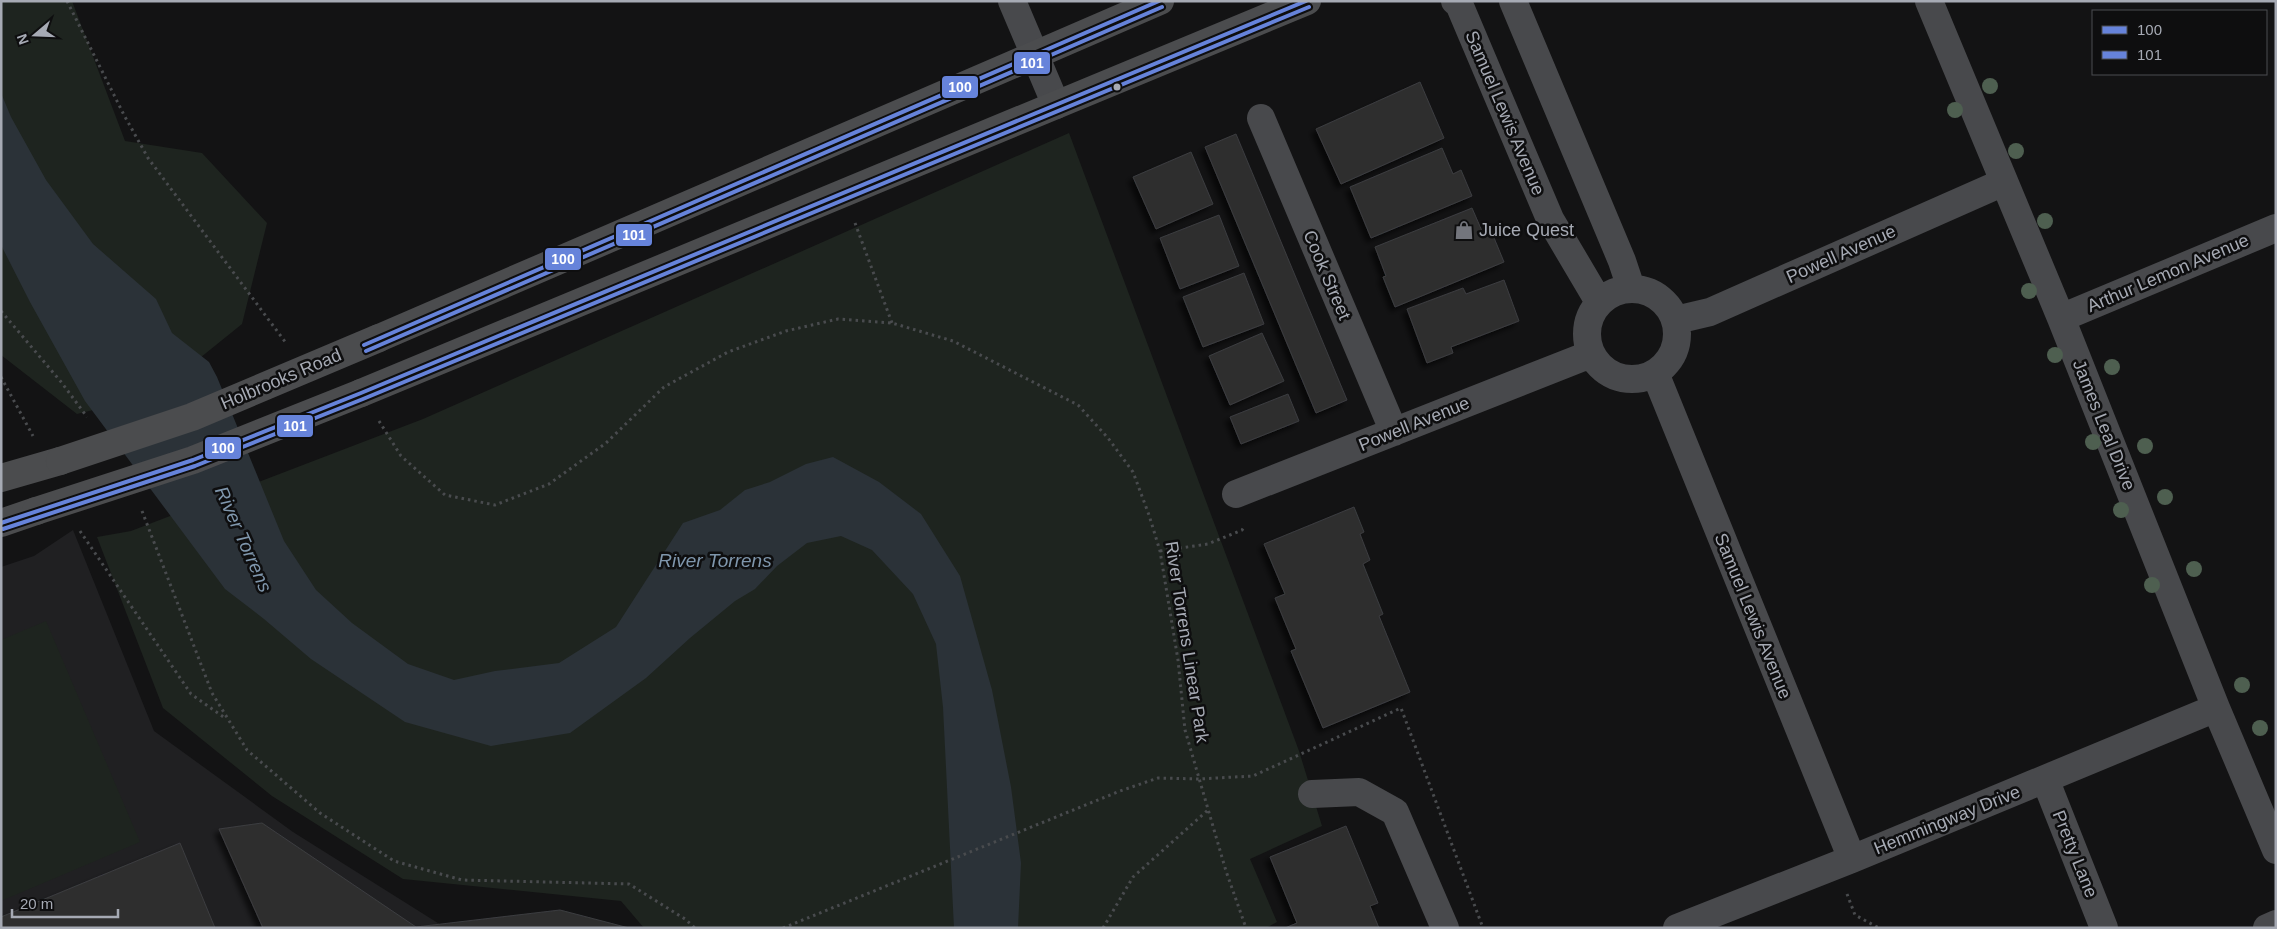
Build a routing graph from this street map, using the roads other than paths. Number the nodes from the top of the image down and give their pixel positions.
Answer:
1 (1012, 1) edge
2 (1160, 1) edge
3 (1307, 1) edge
4 (1455, 1) edge
5 (1513, 1) edge
6 (1929, 1) edge
7 (1034, 55) junction
8 (1056, 105) junction
9 (1261, 118) dead end
10 (2004, 182) junction
11 (2276, 228) edge
12 (1631, 288) junction
13 (1599, 302) junction
14 (2061, 318) junction
15 (1676, 320) junction
16 (1592, 354) junction
17 (1655, 373) junction
18 (1394, 432) junction
19 (1, 478) edge
20 (1236, 494) dead end
21 (1, 523) edge
22 (2216, 708) junction
23 (2045, 779) junction
24 (1312, 794) dead end
25 (2276, 850) edge
26 (1852, 859) junction
27 (2276, 924) edge
28 (1445, 928) edge
29 (1677, 928) edge
30 (2104, 928) edge
31 (2267, 928) edge

1 - 7 street
2 - 7 main road, Holbrooks Road
3 - 8 main road
4 - 13 street, Samuel Lewis Avenue
5 - 12 street
6 - 10 street, James Leal Drive
7 - 8 street
7 - 19 main road, Holbrooks Road, bridge
8 - 21 main road, bridge
9 - 18 street, Cook Street
10 - 14 street, James Leal Drive
10 - 15 street, Powell Avenue
11 - 14 street, Arthur Lemon Avenue
12 - 13 street
12 - 15 street
13 - 16 street
14 - 22 street, James Leal Drive
15 - 17 street
16 - 17 street
16 - 18 street, Powell Avenue
17 - 26 street, Samuel Lewis Avenue
18 - 20 street, Powell Avenue
22 - 23 street, Hemmingway Drive
22 - 25 street, James Leal Drive
23 - 26 street, Hemmingway Drive
23 - 30 street, Pretty Lane
24 - 28 street
26 - 29 street, Hemmingway Drive
27 - 31 street

